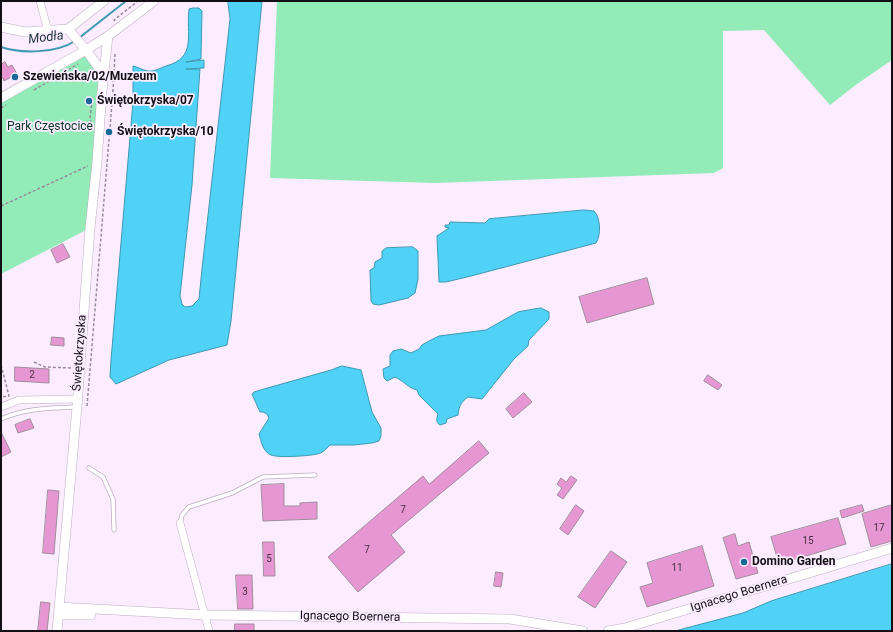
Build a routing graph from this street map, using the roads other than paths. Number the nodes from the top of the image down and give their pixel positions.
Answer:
1 (40, 1) edge
2 (104, 1) edge
3 (154, 1) edge
4 (1, 27) edge
5 (68, 29) junction
6 (48, 31) junction
7 (108, 36) junction
8 (84, 47) junction
9 (104, 75) junction
10 (1, 98) edge
11 (77, 403) junction
12 (1, 407) edge
13 (1, 419) edge
14 (89, 468) dead end
15 (316, 476) dead end
16 (180, 523) joint
17 (114, 530) dead end
18 (892, 548) edge
19 (58, 611) junction
20 (205, 615) junction
21 (57, 631) edge
22 (209, 631) edge
23 (583, 631) edge
24 (608, 631) edge

1 - 6 street
2 - 5 street
3 - 7 street
4 - 6 street
5 - 6 street
5 - 8 street
7 - 8 street
7 - 9 street, Świętokrzyska
8 - 9 street
8 - 10 street
9 - 11 street, Świętokrzyska
11 - 12 street
11 - 13 lane
11 - 19 street, Świętokrzyska
14 - 17 lane
15 - 16 lane
16 - 20 street
18 - 24 street, Ignacego Boernera
19 - 20 street, Ignacego Boernera
19 - 21 street, Świętokrzyska
20 - 22 street
20 - 23 street, Ignacego Boernera

